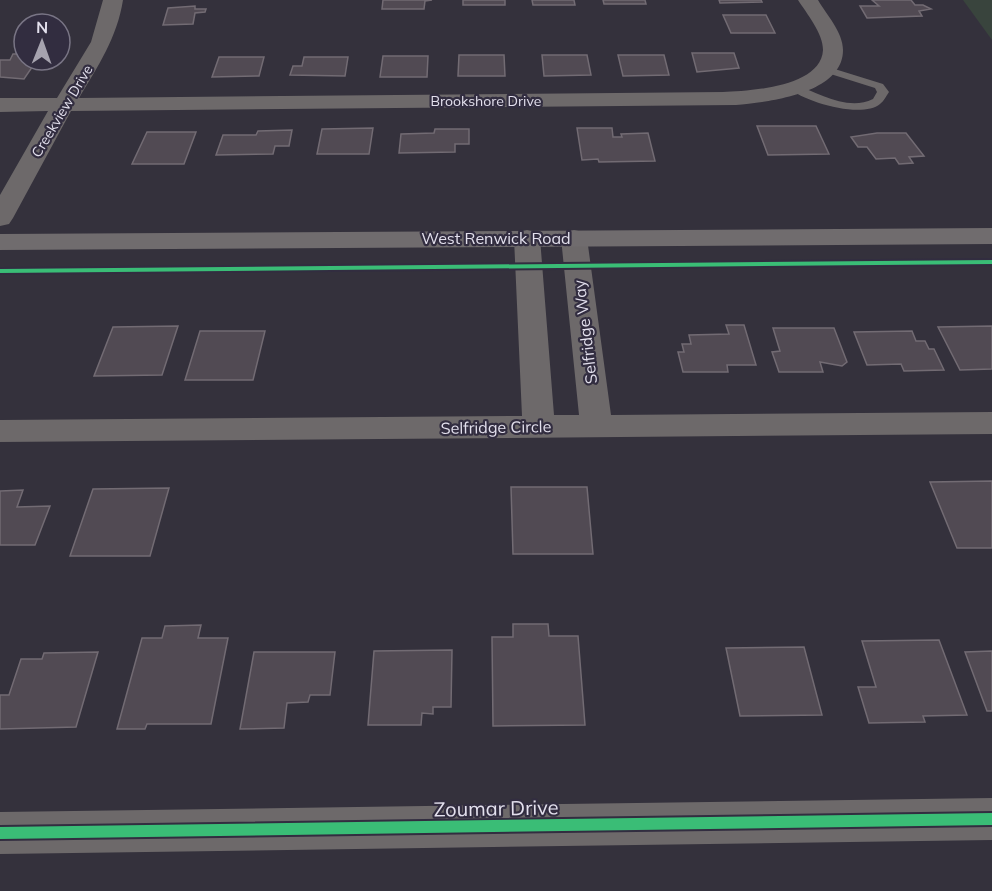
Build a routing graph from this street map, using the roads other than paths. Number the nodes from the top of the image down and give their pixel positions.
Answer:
1 (113, 0) edge
2 (808, 0) edge
3 (825, 69) junction
4 (794, 88) junction
5 (63, 104) junction
6 (0, 105) edge
7 (0, 218) edge
8 (992, 236) edge
9 (527, 238) junction
10 (574, 238) junction
11 (0, 242) edge
12 (992, 423) edge
13 (539, 426) junction
14 (596, 426) junction
15 (0, 431) edge
16 (992, 819) edge
17 (0, 833) edge

1 - 5 street, Creekview Drive
2 - 3 street
3 - 4 street, Brookshore Drive
3 - 4 lane
4 - 5 street, Brookshore Drive
5 - 6 street, Brookshore Drive
5 - 7 street, Creekview Drive
8 - 10 street, West Renwick Road
9 - 10 street, West Renwick Road
9 - 11 street, West Renwick Road
9 - 13 street
10 - 14 street, Selfridge Way
12 - 14 street, Selfridge Circle
13 - 14 street, Selfridge Circle
13 - 15 street, Selfridge Circle
16 - 17 street, Zoumar Drive

